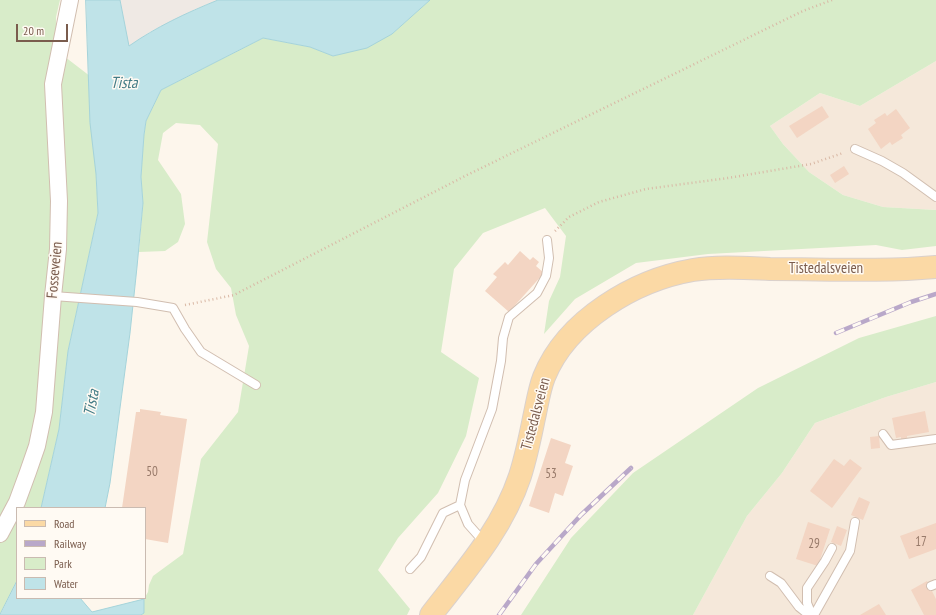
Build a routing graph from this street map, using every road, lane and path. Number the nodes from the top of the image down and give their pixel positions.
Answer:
1 (70, 0) edge
2 (832, 0) edge
3 (855, 149) joint
4 (936, 198) edge
5 (547, 240) joint
6 (936, 267) edge
7 (53, 296) junction
8 (173, 308) junction
9 (256, 385) dead end
10 (883, 434) dead end
11 (936, 439) edge
12 (460, 505) junction
13 (855, 522) dead end
14 (0, 534) edge
15 (486, 544) junction
16 (832, 548) dead end
17 (410, 569) dead end
18 (770, 576) dead end
19 (431, 615) edge
20 (812, 615) edge

1 - 7 street, Fosseveien
2 - 8 path
3 - 4 lane
3 - 5 path
5 - 12 lane
6 - 15 main road, Tistedalsveien
7 - 8 lane
7 - 14 street, Fosseveien
8 - 9 lane
10 - 11 lane
12 - 15 lane
12 - 17 lane
13 - 20 lane
15 - 19 main road, Tistedalsveien
16 - 20 lane
18 - 20 lane

